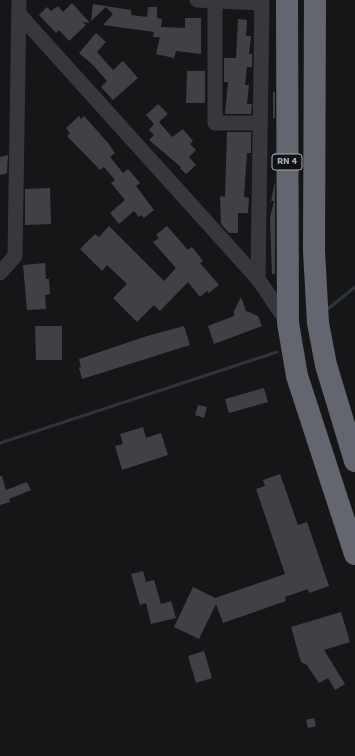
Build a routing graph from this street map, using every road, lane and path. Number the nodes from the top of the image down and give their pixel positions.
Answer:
1 (197, 0) edge
2 (215, 0) edge
3 (287, 0) edge
4 (315, 0) edge
5 (262, 1) edge
6 (19, 7) edge
7 (260, 123) junction
8 (0, 273) edge
9 (258, 280) junction
10 (288, 323) junction
11 (355, 461) edge
12 (355, 554) edge

1 - 2 street
2 - 5 street
2 - 7 street
3 - 10 highway, RN 4
4 - 11 highway, RN 4
5 - 7 street
6 - 8 street
6 - 9 street
7 - 9 street
9 - 10 street
10 - 12 highway, RN 4

